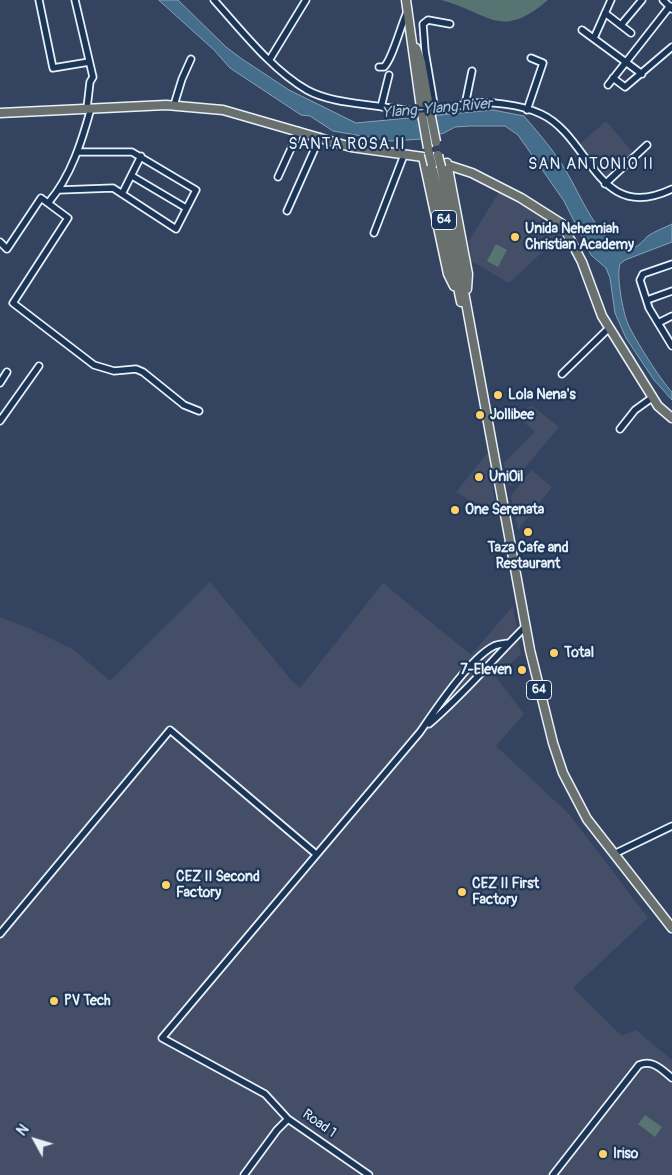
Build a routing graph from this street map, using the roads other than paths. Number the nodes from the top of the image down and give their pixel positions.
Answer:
1 (39, 0) edge
2 (75, 0) edge
3 (214, 0) edge
4 (306, 0) edge
5 (406, 0) edge
6 (611, 0) edge
7 (642, 0) edge
8 (663, 0) edge
9 (671, 7) edge
10 (408, 10) junction
11 (606, 13) junction
12 (450, 24) dead end
13 (621, 25) junction
14 (582, 30) dead end
15 (631, 33) dead end
16 (594, 38) junction
17 (672, 48) edge
18 (531, 58) dead end
19 (191, 59) dead end
20 (270, 60) junction
21 (626, 61) junction
22 (89, 62) junction
23 (379, 67) dead end
24 (472, 71) dead end
25 (642, 74) junction
26 (388, 75) dead end
27 (613, 78) junction
28 (608, 85) dead end
29 (464, 104) junction
30 (174, 105) junction
31 (381, 106) junction
32 (89, 108) junction
33 (428, 109) junction
34 (527, 110) junction
35 (0, 113) edge
36 (299, 131) junction
37 (320, 137) junction
38 (646, 145) dead end
39 (78, 152) junction
40 (427, 153) junction
41 (404, 155) junction
42 (141, 156) junction
43 (444, 165) junction
44 (132, 176) junction
45 (278, 177) dead end
46 (605, 184) junction
47 (672, 189) edge
48 (59, 190) junction
49 (122, 194) junction
50 (50, 202) junction
51 (186, 208) junction
52 (287, 211) dead end
53 (374, 233) dead end
54 (0, 242) edge
55 (672, 264) edge
56 (672, 291) edge
57 (647, 300) junction
58 (463, 301) junction
59 (672, 316) edge
60 (658, 323) junction
61 (609, 328) junction
62 (672, 346) edge
63 (38, 366) dead end
64 (8, 372) dead end
65 (562, 374) dead end
66 (0, 383) edge
67 (652, 397) junction
68 (199, 411) dead end
69 (672, 418) edge
70 (0, 420) edge
71 (620, 429) dead end
72 (526, 626) junction
73 (509, 643) junction
74 (420, 732) junction
75 (672, 826) edge
76 (316, 854) junction
77 (614, 854) junction
78 (672, 928) edge
79 (0, 934) edge
80 (672, 1078) edge
81 (288, 1119) junction
82 (244, 1175) edge
83 (369, 1175) edge
84 (552, 1175) edge

1 - 22 street
2 - 22 street
3 - 20 street
4 - 20 street
5 - 10 main road, 64
6 - 11 street
7 - 13 street
8 - 9 street
9 - 21 street
10 - 23 street
10 - 33 main road, 64
11 - 13 street
11 - 16 street
12 - 33 street
13 - 15 street
14 - 16 street
16 - 21 street
17 - 25 street
18 - 34 street
19 - 30 street
20 - 31 street
21 - 25 street
21 - 27 street
22 - 32 street
24 - 29 street
25 - 27 street
26 - 31 street
27 - 28 street
29 - 33 street
29 - 34 street
30 - 32 main road
30 - 36 main road
31 - 33 street
32 - 35 main road
32 - 39 street
33 - 40 main road, 64, bridge
33 - 43 main road, 64, bridge
34 - 46 street
36 - 37 main road
36 - 45 street
37 - 41 main road
37 - 52 street
38 - 46 street
39 - 42 street
39 - 48 street
40 - 41 main road
40 - 43 main road
40 - 58 main road, 64, bridge
40 - 58 main road
41 - 53 street
42 - 44 street
42 - 51 street
43 - 58 main road, 64
43 - 61 main road
44 - 49 street
44 - 51 street
46 - 47 street
48 - 49 street
48 - 50 street
49 - 51 street
50 - 54 street
50 - 68 street
55 - 57 street
56 - 57 street
57 - 60 street
58 - 72 main road, 64
59 - 60 street
60 - 62 street
61 - 65 street
61 - 67 main road
63 - 70 street
64 - 66 street
67 - 69 main road
67 - 71 street
72 - 73 street
72 - 77 main road, 64
73 - 74 street
73 - 74 street
74 - 76 street
75 - 77 street
76 - 79 street
76 - 81 street
77 - 78 main road, 64
80 - 84 street
81 - 82 street, Road 1
81 - 83 street, Road 1

